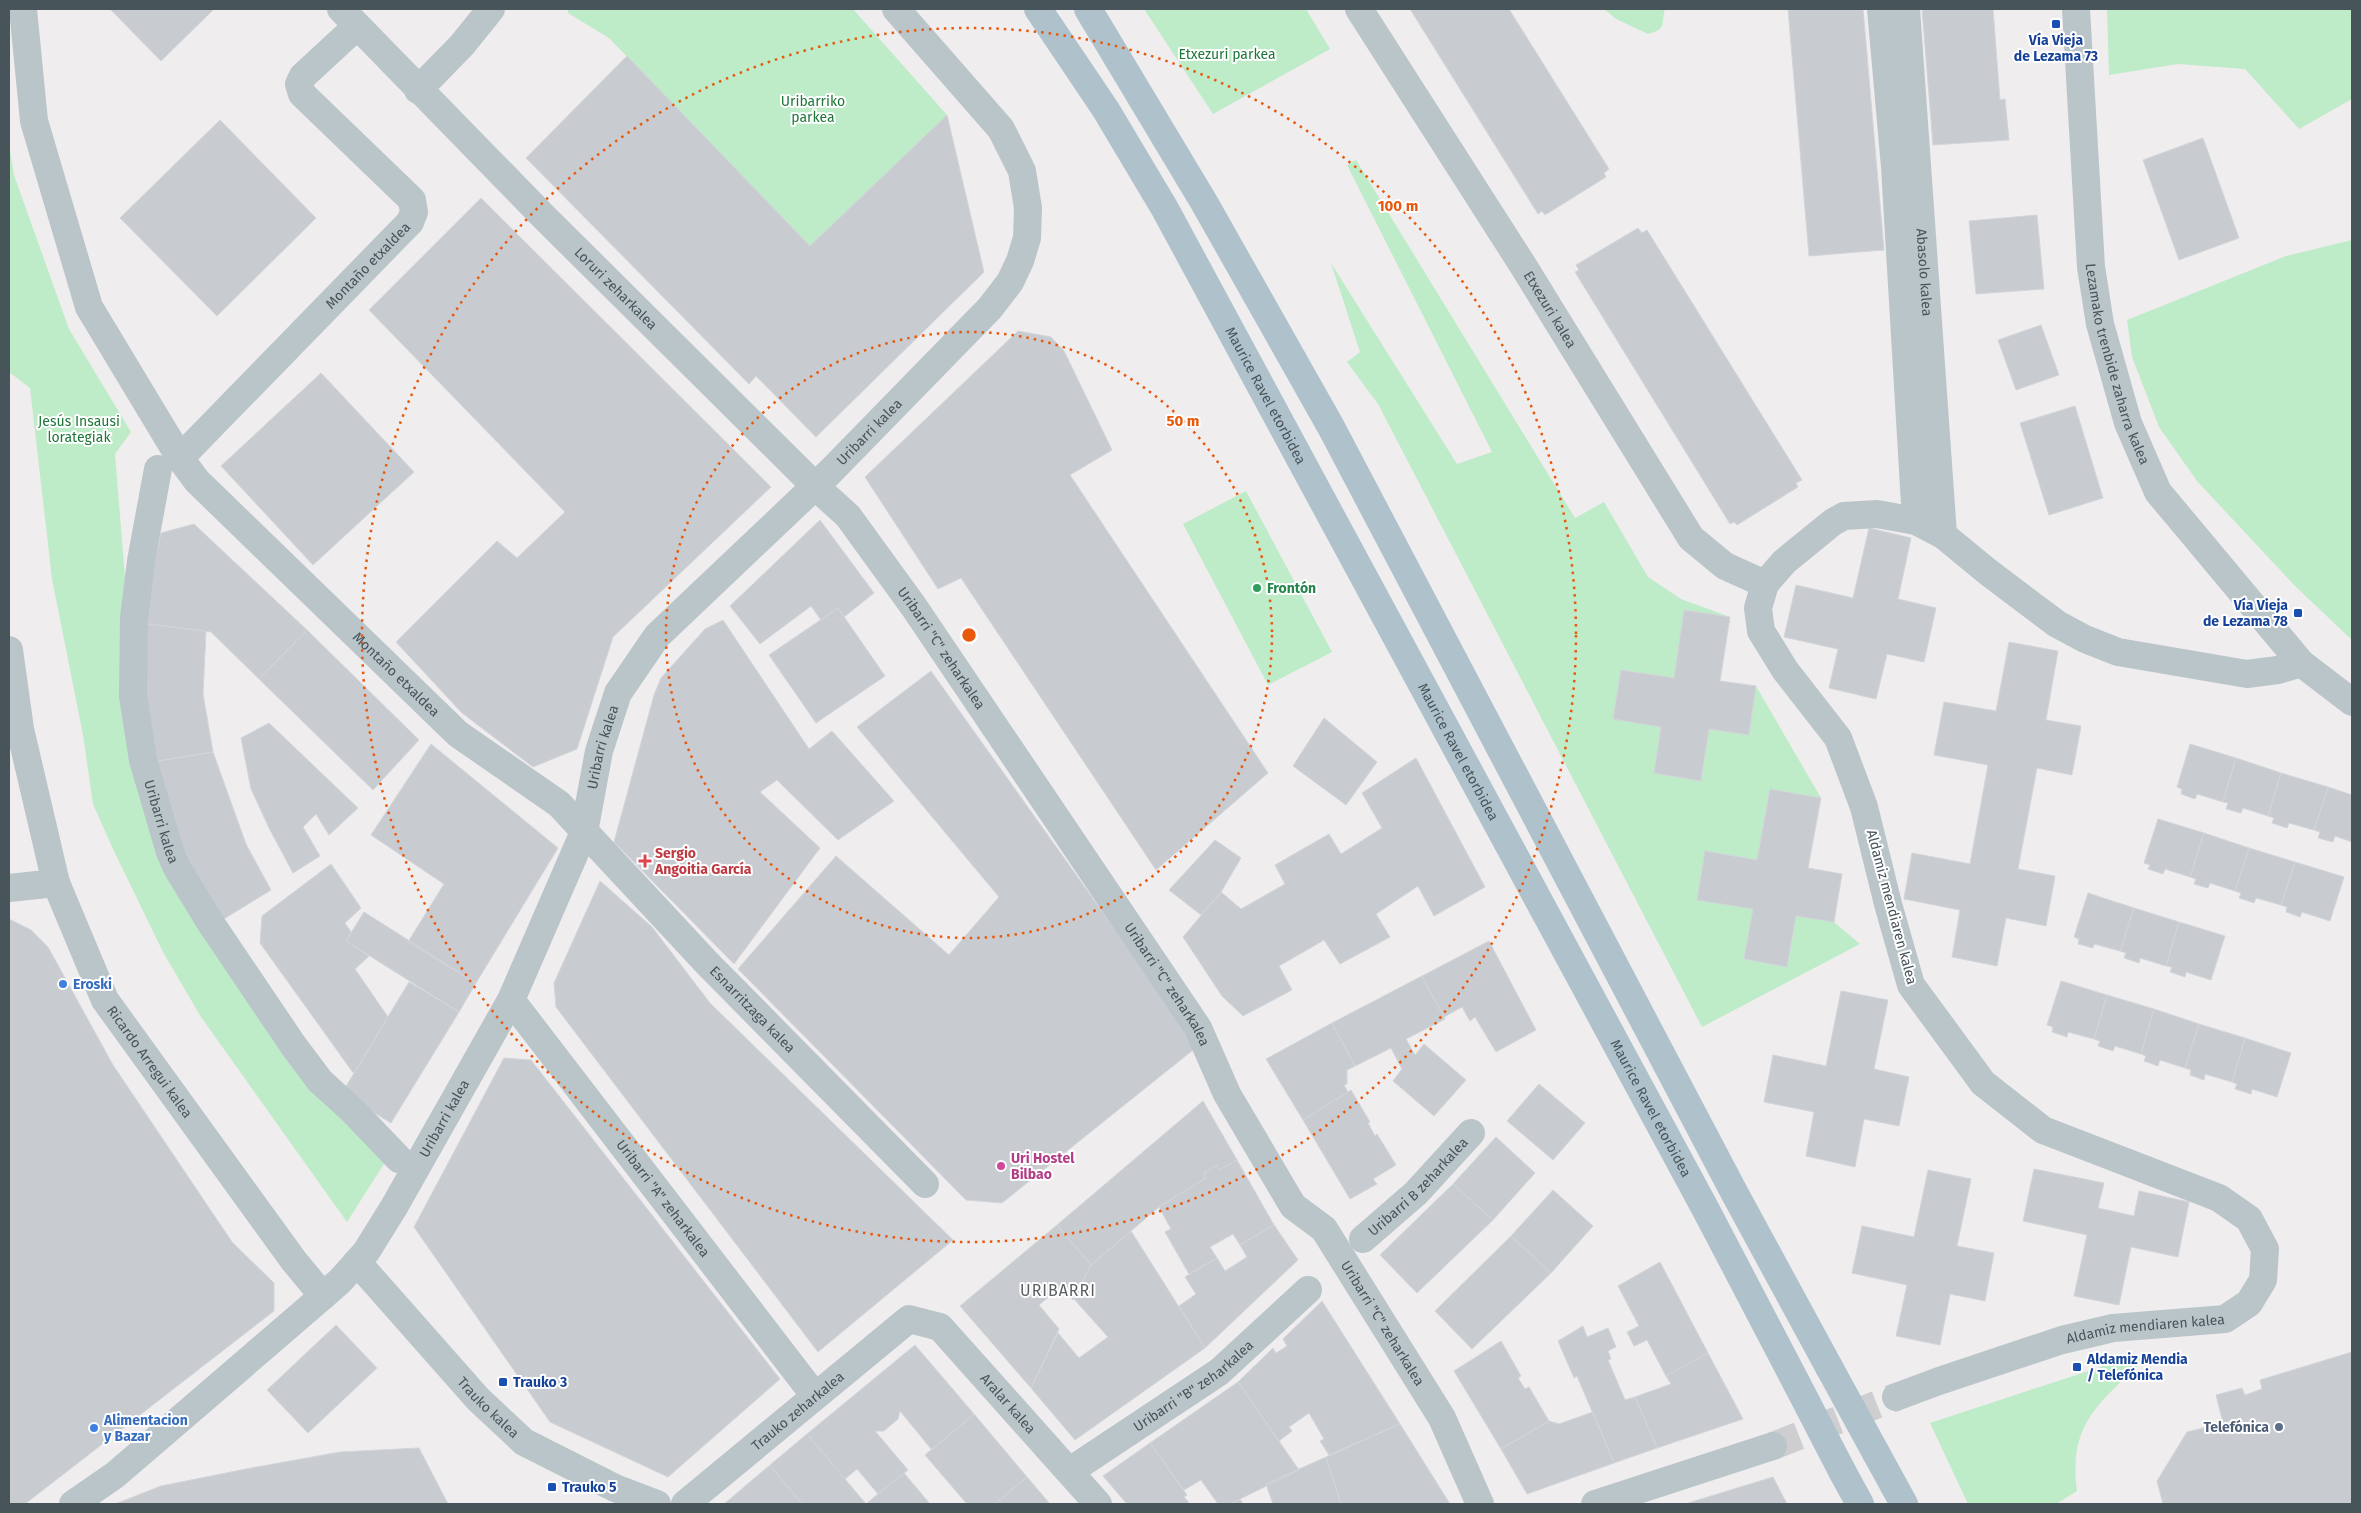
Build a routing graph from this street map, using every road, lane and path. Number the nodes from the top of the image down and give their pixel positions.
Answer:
1 (23, 9) edge
2 (491, 9) edge
3 (896, 9) edge
4 (1038, 9) edge
5 (1088, 9) edge
6 (1359, 9) edge
7 (1881, 9) edge
8 (1906, 9) edge
9 (2076, 9) edge
10 (348, 18) edge
11 (418, 90) junction
12 (169, 463) junction
13 (816, 486) junction
14 (1916, 521) junction
15 (1943, 535) junction
16 (1764, 584) junction
17 (9, 650) edge
18 (2301, 663) junction
19 (2352, 702) edge
20 (584, 832) junction
21 (56, 883) junction
22 (9, 888) edge
23 (511, 1000) junction
24 (1471, 1132) dead end
25 (399, 1159) dead end
26 (925, 1184) dead end
27 (1363, 1239) dead end
28 (357, 1262) junction
29 (1308, 1290) dead end
30 (323, 1296) junction
31 (910, 1318) joint
32 (815, 1396) junction
33 (1896, 1397) tunnel mouth
34 (1773, 1446) tunnel mouth
35 (1070, 1470) junction
36 (73, 1504) edge
37 (657, 1504) edge
38 (685, 1504) edge
39 (1098, 1504) edge
40 (1480, 1504) edge
41 (1595, 1504) edge
42 (1860, 1504) edge
43 (1904, 1504) edge

1 - 12 street, Montaño etxaldea
2 - 11 street
3 - 13 street, Uribarri kalea
4 - 42 main road, Maurice Ravel etorbidea, bridge
5 - 43 main road, bridge
6 - 16 street, Etxezuri kalea
7 - 14 street, Abasolo kalea
8 - 15 street, Abasolo kalea
9 - 18 street, Lezamako trenbide zaharra kalea
10 - 11 street, Loruri zeharkalea
10 - 12 street, Montaño etxaldea
11 - 13 street, Loruri zeharkalea
12 - 20 street, Montaño etxaldea
12 - 25 street, Uribarri kalea
13 - 20 street, Uribarri kalea
13 - 40 street, Uribarri "C" zeharkalea
14 - 15 street, Aldamiz mendiaren kalea
14 - 16 street, Aldamiz mendiaren kalea
15 - 18 street, Aldamiz mendiaren kalea
16 - 33 street, Aldamiz mendiaren kalea
17 - 21 street, Ricardo Arregui kalea
18 - 19 street, Lezamako trenbide zaharra kalea
20 - 23 street, Uribarri kalea
20 - 26 street, Esnarritzaga kalea
21 - 22 street
21 - 30 street, Ricardo Arregui kalea
23 - 28 street, Uribarri kalea
23 - 32 street, Uribarri "A" zeharkalea
24 - 27 street, Uribarri B zeharkalea
28 - 30 street, Uribarri kalea
28 - 37 street, Trauko kalea
29 - 35 street, Uribarri "B" zeharkalea
30 - 36 street, Uribarri kalea
31 - 32 street, Trauko zeharkalea
31 - 35 street, Aralar kalea
32 - 38 street, Trauko zeharkalea
34 - 41 street
35 - 39 street, Aralar kalea

